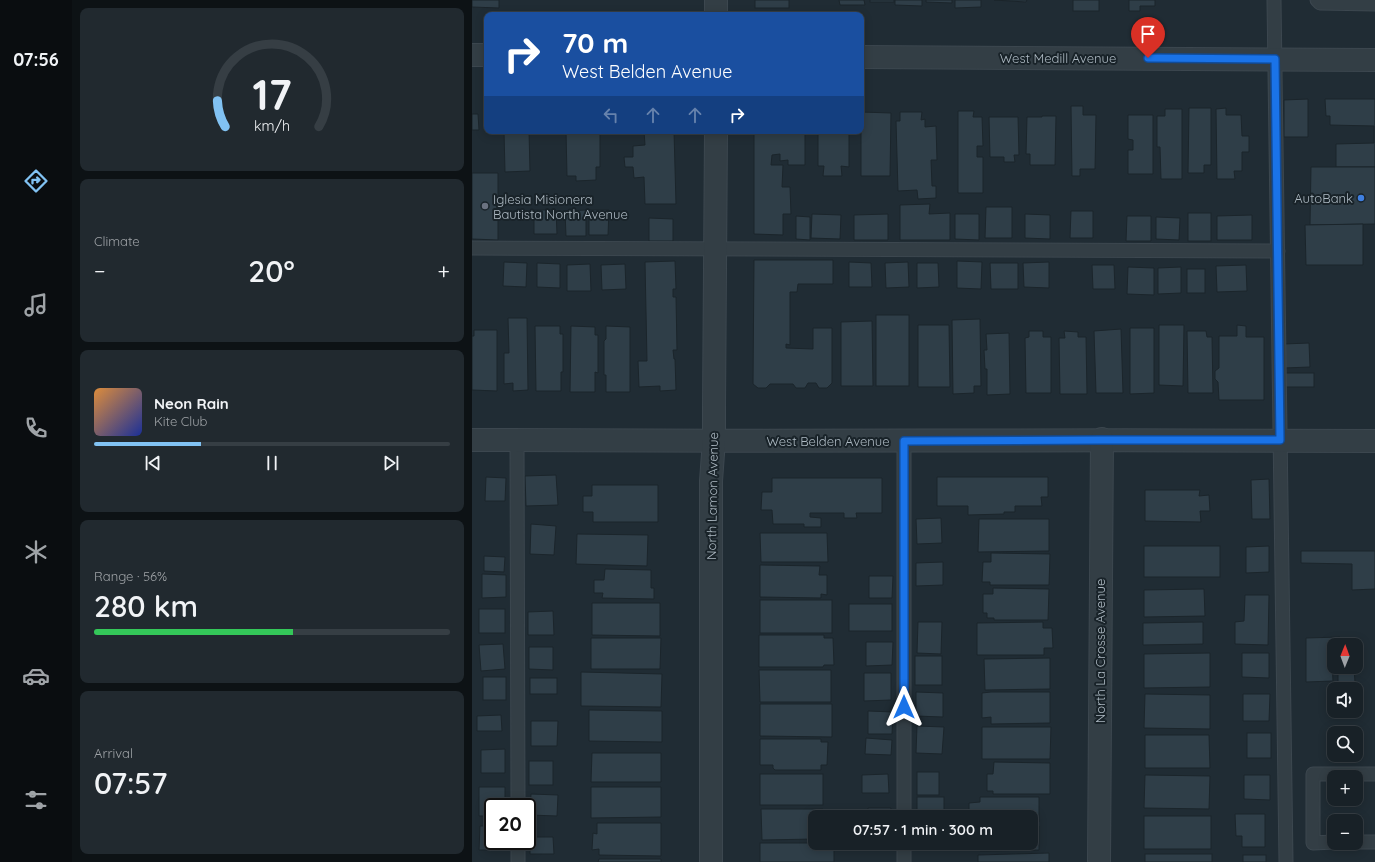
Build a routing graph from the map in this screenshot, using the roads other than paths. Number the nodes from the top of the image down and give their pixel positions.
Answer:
1 (716, 0) edge
2 (1274, 0) edge
3 (1317, 0) edge
4 (1375, 4) edge
5 (716, 12) edge
6 (472, 55) edge
7 (484, 55) edge
8 (864, 57) edge
9 (1275, 59) junction
10 (1375, 60) edge
11 (716, 134) edge
12 (472, 248) edge
13 (716, 249) junction
14 (1278, 251) junction
15 (472, 440) edge
16 (517, 440) junction
17 (714, 440) junction
18 (1102, 440) junction
19 (1280, 440) junction
20 (904, 441) junction
21 (1375, 441) edge
22 (1375, 774) edge
23 (518, 798) edge
24 (904, 810) edge
25 (1327, 842) edge
26 (1363, 842) edge
27 (1375, 842) edge
28 (518, 850) edge
29 (904, 850) edge
30 (518, 862) edge
31 (711, 862) edge
32 (904, 862) edge
33 (1099, 862) edge
34 (1286, 862) edge

1 - 5 street
2 - 9 lane
3 - 4 lane
6 - 7 street
8 - 9 street, West Medill Avenue
9 - 10 street, West Medill Avenue
9 - 14 lane
11 - 13 street, North Lamon Avenue
12 - 13 lane
13 - 14 lane
13 - 17 street, North Lamon Avenue
14 - 19 lane
15 - 16 street, West Belden Avenue
16 - 17 street, West Belden Avenue
16 - 23 lane
17 - 20 street, West Belden Avenue
17 - 31 street, North Lamon Avenue
18 - 19 street, West Belden Avenue
18 - 20 street, West Belden Avenue
18 - 33 street, North La Crosse Avenue
19 - 21 street, West Belden Avenue
19 - 34 lane
20 - 24 lane
22 - 25 lane
26 - 27 lane
28 - 30 lane
29 - 32 lane

